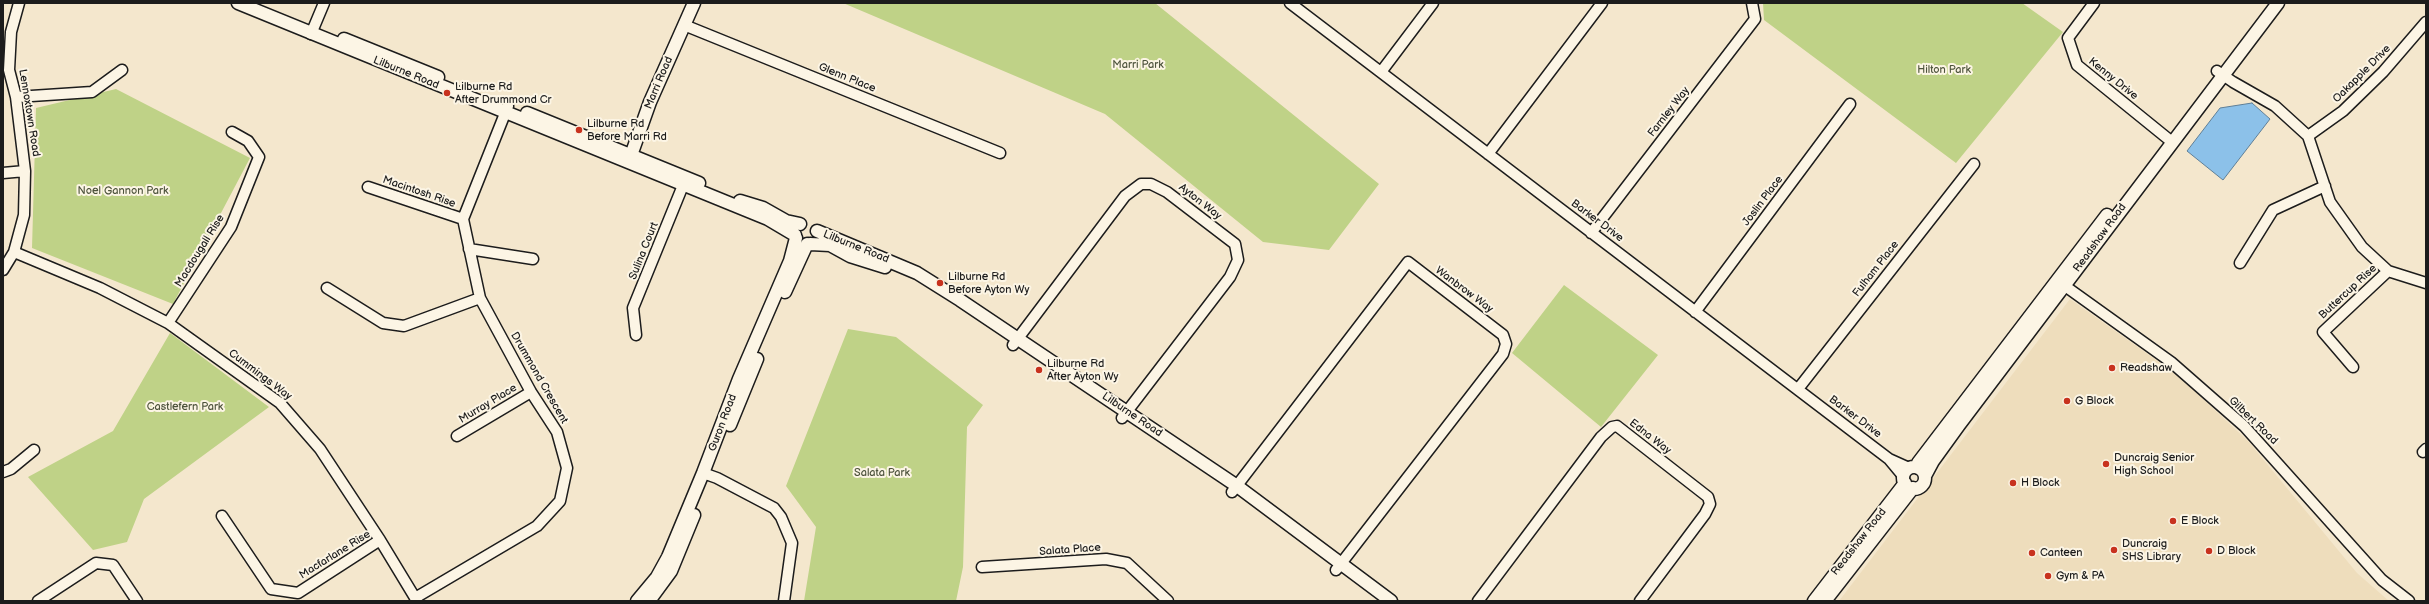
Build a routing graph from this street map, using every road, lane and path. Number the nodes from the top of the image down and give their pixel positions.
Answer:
1 (19, 3) edge
2 (238, 3) edge
3 (258, 3) edge
4 (324, 3) edge
5 (694, 3) edge
6 (1290, 3) edge
7 (1433, 3) edge
8 (1602, 3) edge
9 (1752, 3) edge
10 (2094, 3) edge
11 (2268, 3) edge
12 (2278, 3) edge
13 (2426, 22) edge
14 (684, 25) junction
15 (313, 30) junction
16 (122, 70) dead end
17 (6, 71) edge
18 (1380, 72) junction
19 (2221, 73) junction
20 (16, 97) junction
21 (1850, 104) dead end
22 (506, 109) junction
23 (232, 132) dead end
24 (2308, 136) junction
25 (2169, 139) junction
26 (1000, 153) dead end
27 (1488, 154) junction
28 (630, 159) junction
29 (1974, 164) dead end
30 (25, 172) junction
31 (3, 173) edge
32 (685, 181) junction
33 (2325, 186) junction
34 (368, 187) dead end
35 (463, 219) junction
36 (817, 231) junction
37 (797, 232) junction
38 (1591, 232) junction
39 (809, 244) junction
40 (469, 249) junction
41 (14, 252) junction
42 (533, 259) dead end
43 (2240, 263) dead end
44 (3, 270) edge
45 (2388, 271) junction
46 (2426, 282) edge
47 (2062, 284) junction
48 (327, 288) dead end
49 (480, 298) junction
50 (1695, 312) junction
51 (168, 323) junction
52 (636, 335) dead end
53 (1015, 342) junction
54 (2353, 367) dead end
55 (1798, 389) junction
56 (531, 392) junction
57 (1124, 415) junction
58 (457, 436) dead end
59 (34, 450) dead end
60 (3, 472) edge
61 (707, 475) junction
62 (1912, 477) junction
63 (1235, 489) junction
64 (222, 516) dead end
65 (380, 540) junction
66 (1339, 566) junction
67 (982, 567) dead end
68 (416, 600) edge
69 (38, 601) edge
70 (138, 601) edge
71 (637, 601) edge
72 (649, 601) edge
73 (784, 601) edge
74 (1168, 601) edge
75 (1377, 601) edge
76 (1391, 601) edge
77 (1478, 601) edge
78 (1640, 601) edge
79 (1814, 601) edge
80 (1825, 601) edge
81 (2410, 601) edge

1 - 17 street, Lennoxtown Road
2 - 15 street, Lilburne Road
3 - 15 street, Lilburne Road
4 - 15 street
5 - 14 street, Marri Road
6 - 18 street, Barker Drive
7 - 18 street
8 - 27 street
9 - 38 street, Farnley Way
10 - 25 street, Kenny Drive
11 - 19 street, Readshaw Road
12 - 19 street, Readshaw Road
13 - 24 street, Oakapple Drive
14 - 26 street, Glenn Place
14 - 28 street, Marri Road
15 - 22 street, Lilburne Road
16 - 20 street
17 - 20 street, Lennoxtown Road
18 - 27 street, Barker Drive
19 - 24 street
19 - 25 street, Readshaw Road
20 - 30 street, Lennoxtown Road
21 - 50 street, Joslin Place
22 - 28 street, Lilburne Road
22 - 35 street
23 - 51 street, Macdougall Rise
24 - 33 street
25 - 47 street, Readshaw Road
27 - 38 street, Barker Drive
28 - 32 street, Lilburne Road
29 - 55 street, Fulham Place
30 - 31 street
30 - 41 street, Lennoxtown Road
32 - 37 street, Lilburne Road
32 - 52 street, Sulina Court
33 - 43 street
33 - 45 street
34 - 35 street, Macintosh Rise
35 - 40 street, Drummond Crescent
36 - 37 street
36 - 39 street
36 - 53 street, Lilburne Road
37 - 39 street
37 - 61 street, Guron Road
38 - 50 street, Barker Drive
39 - 53 street, Lilburne Road
39 - 61 street, Guron Road
40 - 42 street
40 - 49 street, Drummond Crescent
41 - 44 street, Lennoxtown Road
41 - 51 street, Cummings Way
45 - 46 street
45 - 54 street, Buttercup Rise
47 - 62 street, Readshaw Road
47 - 81 street, Gilbert Road
48 - 49 street
49 - 56 street, Drummond Crescent
50 - 55 street, Barker Drive
51 - 65 street, Cummings Way
53 - 57 street, Lilburne Road
53 - 57 street, Ayton Way
55 - 62 street, Barker Drive
56 - 58 street, Murray Place
56 - 68 street, Drummond Crescent
57 - 63 street, Lilburne Road
59 - 60 street
61 - 71 street, Guron Road
61 - 72 street, Guron Road
61 - 73 street
62 - 79 street, Readshaw Road
62 - 80 street, Readshaw Road
63 - 66 street, Lilburne Road
63 - 66 street, Wanbrow Way
64 - 65 street, Macfarlane Rise
65 - 68 street, Cummings Way
66 - 75 street, Lilburne Road
66 - 76 street, Lilburne Road
67 - 74 street, Salata Place
69 - 70 street
77 - 78 street, Edna Way

